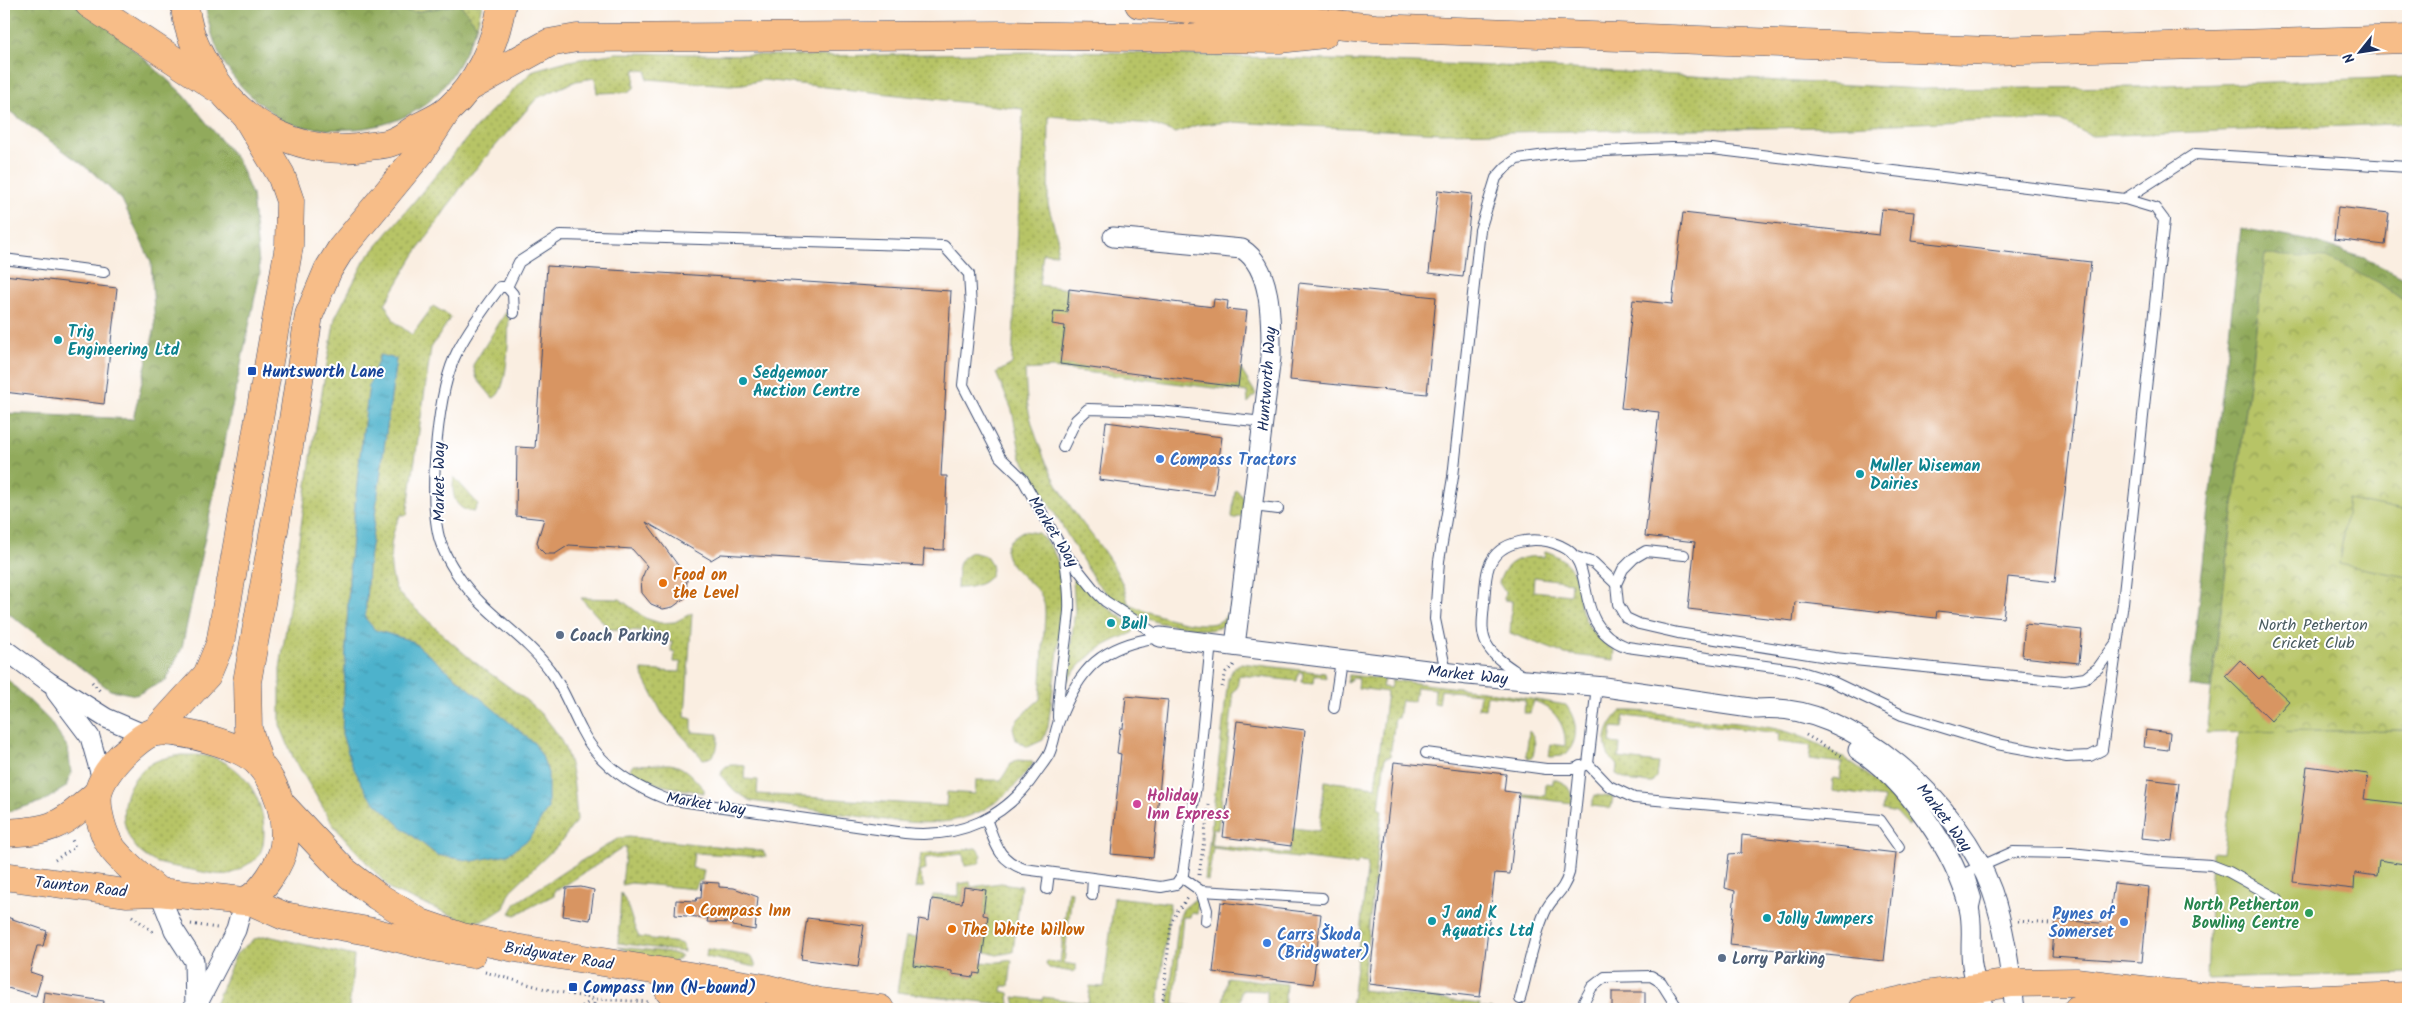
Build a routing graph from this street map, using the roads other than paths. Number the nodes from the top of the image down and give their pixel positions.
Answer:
1 (89, 4) edge
2 (185, 4) edge
3 (1139, 4) edge
4 (501, 8) edge
5 (1375, 28) junction
6 (2408, 39) edge
7 (470, 87) junction
8 (218, 88) junction
9 (447, 111) junction
10 (246, 116) junction
11 (2408, 167) edge
12 (2125, 200) junction
13 (1113, 237) dead end
14 (4, 259) edge
15 (104, 272) dead end
16 (507, 287) junction
17 (514, 312) dead end
18 (1264, 422) junction
19 (1063, 447) dead end
20 (1253, 506) junction
21 (1278, 509) dead end
22 (1064, 552) junction
23 (1684, 555) dead end
24 (1576, 557) junction
25 (1616, 584) junction
26 (1160, 637) junction
27 (2118, 640) junction
28 (1211, 642) junction
29 (1235, 646) junction
30 (4, 649) edge
31 (1341, 660) junction
32 (1446, 672) junction
33 (1528, 680) junction
34 (49, 682) junction
35 (1597, 686) junction
36 (1334, 708) dead end
37 (1775, 708) junction
38 (1058, 723) junction
39 (151, 734) junction
40 (1426, 753) dead end
41 (258, 763) junction
42 (1584, 765) junction
43 (101, 788) junction
44 (282, 805) junction
45 (986, 819) junction
46 (4, 833) edge
47 (1899, 846) dead end
48 (1980, 865) junction
49 (1049, 873) junction
50 (4, 876) edge
51 (1093, 878) junction
52 (1181, 878) junction
53 (1047, 889) dead end
54 (1201, 891) junction
55 (160, 892) junction
56 (1092, 895) dead end
57 (1322, 898) dead end
58 (2278, 898) dead end
59 (246, 900) junction
60 (1206, 922) dead end
61 (1972, 925) junction
62 (1978, 988) edge
63 (2013, 996) edge
64 (2408, 996) edge
65 (1520, 999) dead end
66 (2260, 1005) edge
67 (196, 1008) edge
68 (753, 1009) edge
69 (880, 1009) edge
70 (1580, 1009) edge
71 (1678, 1009) edge
72 (1862, 1009) edge
73 (2078, 1009) edge

1 - 8 main road
2 - 8 main road
3 - 5 main road
4 - 7 main road
5 - 6 main road
5 - 7 main road
7 - 9 main road
8 - 10 main road
9 - 10 main road
9 - 41 main road
10 - 39 main road
11 - 12 lane
12 - 27 lane
12 - 32 lane
13 - 18 street, Huntworth Way
14 - 15 lane
16 - 17 lane
16 - 22 lane, Market Way
16 - 45 lane, Market Way
18 - 19 lane
18 - 20 street, Huntworth Way
20 - 21 lane
20 - 29 street, Huntworth Way
22 - 26 lane, Market Way
22 - 38 lane
23 - 25 lane
24 - 25 lane
24 - 27 lane
24 - 33 lane
25 - 27 lane
26 - 28 street, Market Way
26 - 38 lane, Market Way
28 - 29 street, Market Way
28 - 52 lane
29 - 31 street, Market Way
30 - 34 street
31 - 32 street, Market Way
31 - 36 lane
32 - 33 street, Market Way
33 - 35 street, Market Way
34 - 39 street
34 - 43 street
35 - 37 street, Market Way
35 - 42 lane
37 - 48 street, Market Way
37 - 61 street, Market Way
38 - 45 lane, Market Way
39 - 41 main road
39 - 43 main road
40 - 42 lane
41 - 44 main road
42 - 47 lane
42 - 65 lane
43 - 46 main road
43 - 55 main road
44 - 59 main road
44 - 69 main road, Bridgwater Road
45 - 49 lane
48 - 58 lane
48 - 61 lane
48 - 63 street, Market Way
49 - 51 lane
49 - 53 lane
50 - 55 main road, Taunton Road
51 - 52 lane
51 - 56 lane
52 - 54 lane
54 - 57 lane
54 - 60 lane
55 - 59 main road
55 - 67 street
59 - 67 street
59 - 68 main road, Bridgwater Road
61 - 62 street, Market Way
62 - 63 main road
62 - 72 main road
63 - 66 main road
64 - 66 main road
66 - 73 main road
70 - 71 lane

